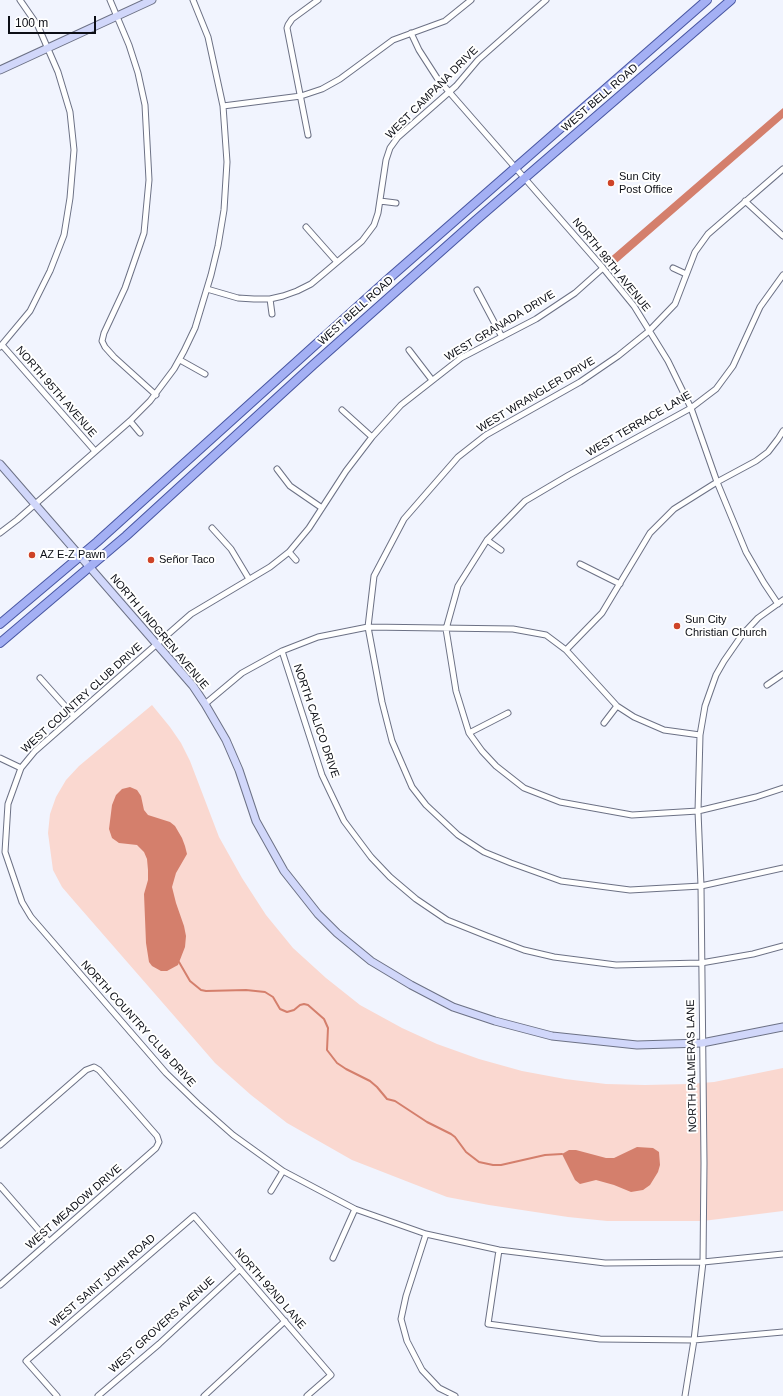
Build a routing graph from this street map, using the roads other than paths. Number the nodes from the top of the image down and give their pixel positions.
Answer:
1 (20, 0) edge
2 (110, 0) edge
3 (152, 0) edge
4 (193, 0) edge
5 (318, 0) edge
6 (471, 0) edge
7 (546, 0) edge
8 (707, 0) edge
9 (730, 0) edge
10 (117, 16) junction
11 (411, 33) junction
12 (47, 48) junction
13 (0, 70) edge
14 (449, 92) junction
15 (301, 96) junction
16 (223, 106) junction
17 (308, 135) dead end
18 (516, 168) junction
19 (783, 169) edge
20 (524, 178) junction
21 (380, 201) junction
22 (745, 201) junction
23 (396, 203) dead end
24 (306, 227) dead end
25 (783, 236) edge
26 (337, 262) junction
27 (603, 268) junction
28 (673, 268) dead end
29 (686, 274) junction
30 (783, 275) edge
31 (207, 289) junction
32 (477, 290) dead end
33 (270, 299) junction
34 (272, 314) dead end
35 (649, 330) junction
36 (502, 337) junction
37 (1, 346) edge
38 (409, 350) dead end
39 (180, 360) junction
40 (205, 374) dead end
41 (432, 380) junction
42 (156, 394) junction
43 (691, 408) junction
44 (342, 410) dead end
45 (130, 421) junction
46 (783, 431) edge
47 (140, 433) dead end
48 (372, 437) junction
49 (778, 439) junction
50 (783, 444) edge
51 (95, 452) junction
52 (0, 464) edge
53 (277, 469) dead end
54 (717, 482) junction
55 (35, 504) junction
56 (322, 508) junction
57 (212, 528) dead end
58 (0, 533) edge
59 (486, 540) junction
60 (501, 550) dead end
61 (289, 552) junction
62 (80, 556) junction
63 (296, 560) dead end
64 (580, 564) dead end
65 (90, 567) junction
66 (249, 579) junction
67 (620, 584) junction
68 (783, 600) edge
69 (778, 604) junction
70 (0, 624) edge
71 (368, 627) junction
72 (446, 629) junction
73 (0, 643) edge
74 (157, 643) junction
75 (566, 650) junction
76 (282, 651) junction
77 (783, 674) edge
78 (40, 678) dead end
79 (767, 684) dead end
80 (205, 704) junction
81 (616, 706) junction
82 (508, 713) dead end
83 (74, 716) junction
84 (604, 723) dead end
85 (470, 732) junction
86 (700, 735) junction
87 (0, 758) edge
88 (21, 768) junction
89 (783, 788) edge
90 (698, 811) junction
91 (2, 853) edge
92 (783, 868) edge
93 (15, 884) joint
94 (701, 886) junction
95 (783, 946) edge
96 (702, 963) junction
97 (783, 1027) edge
98 (702, 1043) junction
99 (0, 1145) edge
100 (283, 1171) junction
101 (0, 1186) edge
102 (271, 1191) dead end
103 (355, 1209) junction
104 (194, 1216) joint
105 (426, 1234) junction
106 (49, 1242) junction
107 (499, 1250) junction
108 (783, 1254) edge
109 (333, 1258) dead end
110 (703, 1262) junction
111 (240, 1269) junction
112 (0, 1285) edge
113 (285, 1321) junction
114 (783, 1332) edge
115 (694, 1340) junction
116 (57, 1396) edge
117 (98, 1396) edge
118 (204, 1396) edge
119 (307, 1396) edge
120 (455, 1396) edge
121 (685, 1396) edge

1 - 12 street
2 - 10 street
3 - 10 street
4 - 16 street
5 - 15 street
6 - 11 street
7 - 14 street, WEST CAMPANA DRIVE
8 - 18 main road, WEST BELL ROAD
9 - 20 main road, WEST BELL ROAD
10 - 12 street
10 - 42 street
11 - 14 street, NORTH 98TH AVENUE
11 - 15 street
12 - 13 street
12 - 37 street
14 - 18 street, NORTH 98TH AVENUE
14 - 21 street, WEST CAMPANA DRIVE
15 - 16 street
15 - 17 street
16 - 31 street
18 - 20 street, NORTH 98TH AVENUE
18 - 62 main road, WEST BELL ROAD
19 - 22 street, WEST WRANGLER DRIVE
20 - 27 street, NORTH 98TH AVENUE
20 - 65 main road, WEST BELL ROAD
21 - 23 street
21 - 26 street, WEST CAMPANA DRIVE
22 - 25 street
22 - 29 street, WEST WRANGLER DRIVE
24 - 26 street
26 - 33 street, WEST CAMPANA DRIVE
27 - 35 street, NORTH 98TH AVENUE
27 - 36 street, WEST GRANADA DRIVE
28 - 29 street
29 - 35 street, WEST WRANGLER DRIVE
30 - 43 street, WEST TERRACE LANE
31 - 33 street, WEST CAMPANA DRIVE
31 - 39 street
32 - 36 street
33 - 34 street
35 - 43 street, NORTH 98TH AVENUE
35 - 71 street, WEST WRANGLER DRIVE
36 - 41 street, WEST GRANADA DRIVE
37 - 51 street, NORTH 95TH AVENUE
38 - 41 street
39 - 40 street
39 - 42 street
41 - 48 street, WEST GRANADA DRIVE
42 - 45 street
43 - 54 street, NORTH 98TH AVENUE
43 - 59 street, WEST TERRACE LANE
44 - 48 street
45 - 47 street
45 - 51 street
46 - 49 street
48 - 56 street, WEST GRANADA DRIVE
49 - 50 street
49 - 54 street
51 - 55 street
52 - 55 street, NORTH LINDGREN AVENUE
53 - 56 street
54 - 67 street
54 - 69 street, NORTH 98TH AVENUE
55 - 58 street
55 - 62 street, NORTH LINDGREN AVENUE
56 - 61 street, WEST GRANADA DRIVE
57 - 66 street
59 - 60 street
59 - 72 street, WEST TERRACE LANE
61 - 63 street
61 - 66 street, WEST GRANADA DRIVE
62 - 65 street, NORTH LINDGREN AVENUE
62 - 70 main road, WEST BELL ROAD
64 - 67 street
65 - 73 main road, WEST BELL ROAD
65 - 74 street, NORTH LINDGREN AVENUE
66 - 74 street, WEST GRANADA DRIVE
67 - 75 street
68 - 69 street, NORTH PALMERAS LANE
69 - 86 street, NORTH PALMERAS LANE
71 - 72 street
71 - 76 street
71 - 94 street, WEST WRANGLER DRIVE
72 - 75 street
72 - 85 street
74 - 80 street, NORTH LINDGREN AVENUE
74 - 83 street, WEST COUNTRY CLUB DRIVE
75 - 81 street
76 - 80 street
76 - 96 street, NORTH CALICO DRIVE
77 - 79 street
78 - 83 street
80 - 98 street, NORTH LINDGREN AVENUE
81 - 84 street
81 - 86 street
82 - 85 street
83 - 88 street, WEST COUNTRY CLUB DRIVE
85 - 90 street
86 - 90 street, NORTH PALMERAS LANE
87 - 88 street
88 - 91 street, WEST COUNTRY CLUB DRIVE
89 - 90 street
90 - 94 street, NORTH PALMERAS LANE
91 - 93 street, WEST COUNTRY CLUB DRIVE
92 - 94 street, WEST WRANGLER DRIVE
93 - 100 street, NORTH COUNTRY CLUB DRIVE
94 - 96 street, NORTH PALMERAS LANE
95 - 96 street, NORTH CALICO DRIVE
96 - 98 street, NORTH PALMERAS LANE
97 - 98 street, NORTH LINDGREN AVENUE
98 - 110 street, NORTH PALMERAS LANE
99 - 106 street, WEST MEADOW DRIVE
100 - 102 street
100 - 103 street, NORTH COUNTRY CLUB DRIVE
101 - 106 street
103 - 105 street, NORTH COUNTRY CLUB DRIVE
103 - 109 street
104 - 111 street, NORTH 92ND LANE
104 - 116 street, WEST SAINT JOHN ROAD
105 - 107 street, NORTH COUNTRY CLUB DRIVE
105 - 120 street
106 - 112 street, WEST MEADOW DRIVE
107 - 110 street, NORTH COUNTRY CLUB DRIVE
107 - 115 street
108 - 110 street
110 - 115 street, NORTH PALMERAS LANE
111 - 113 street, NORTH 92ND LANE
111 - 117 street, WEST GROVERS AVENUE
113 - 118 street
113 - 119 street, NORTH 92ND LANE
114 - 115 street
115 - 121 street, NORTH PALMERAS LANE

